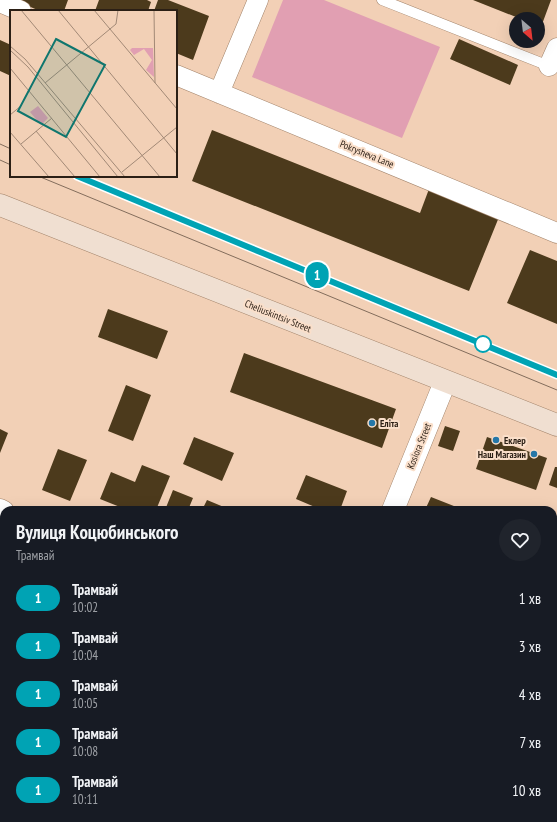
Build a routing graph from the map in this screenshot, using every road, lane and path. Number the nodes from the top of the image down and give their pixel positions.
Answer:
1 (258, 0) edge
2 (382, 0) edge
3 (0, 2) edge
4 (19, 10) edge
5 (557, 48) edge
6 (549, 66) joint
7 (177, 75) edge
8 (219, 93) junction
9 (0, 205) edge
10 (557, 233) edge
11 (445, 382) junction
12 (557, 425) edge
13 (395, 506) edge

1 - 8 street
2 - 6 lane
3 - 4 street
5 - 6 street
7 - 8 street, Pokrysheva Lane
8 - 10 street, Pokrysheva Lane
9 - 11 main road, Cheliuskintsiv Street
11 - 12 main road, Cheliuskintsiv Street
11 - 13 street, Kosiora Street

